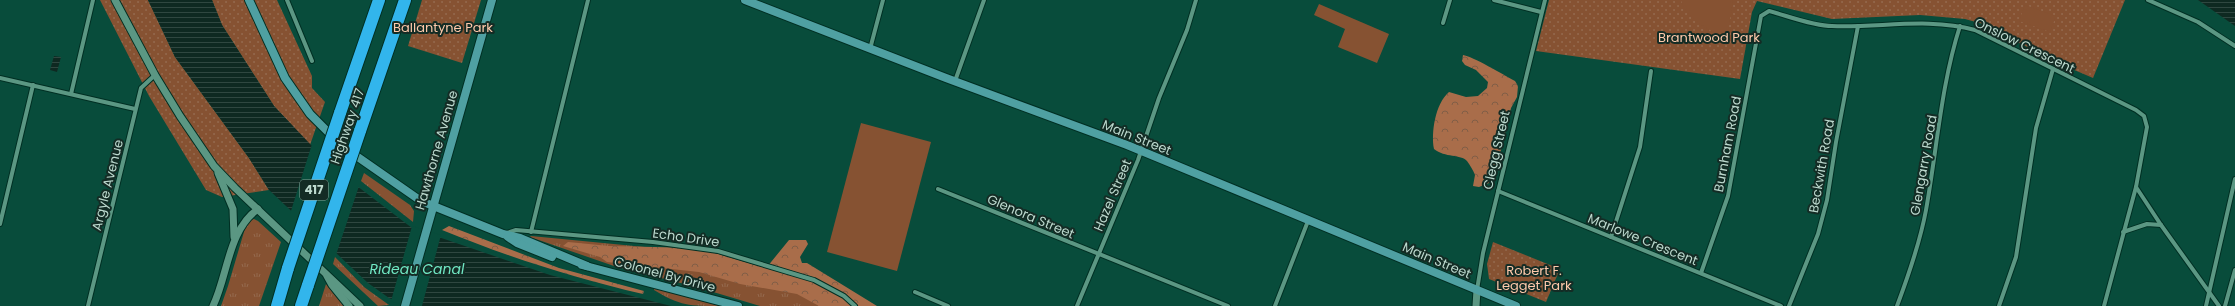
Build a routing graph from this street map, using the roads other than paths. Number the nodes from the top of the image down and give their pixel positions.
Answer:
1 (93, 0) edge
2 (116, 0) edge
3 (249, 0) edge
4 (287, 0) edge
5 (379, 0) edge
6 (405, 0) edge
7 (492, 0) edge
8 (588, 0) edge
9 (745, 0) edge
10 (883, 0) edge
11 (984, 0) edge
12 (1196, 0) edge
13 (1450, 0) edge
14 (1494, 0) edge
15 (1545, 0) edge
16 (2148, 0) edge
17 (1542, 12) junction
18 (1761, 16) joint
19 (1443, 23) dead end
20 (1858, 26) junction
21 (1960, 26) junction
22 (2235, 46) edge
23 (870, 49) junction
24 (312, 61) dead end
25 (2053, 69) junction
26 (1651, 71) dead end
27 (155, 75) junction
28 (0, 78) edge
29 (955, 81) junction
30 (33, 86) junction
31 (71, 94) junction
32 (135, 109) junction
33 (1141, 151) junction
34 (214, 166) junction
35 (2235, 179) edge
36 (2136, 187) junction
37 (938, 188) dead end
38 (1498, 191) junction
39 (433, 206) junction
40 (258, 209) junction
41 (1308, 222) junction
42 (0, 224) edge
43 (2161, 225) junction
44 (532, 232) junction
45 (2123, 232) junction
46 (503, 234) junction
47 (1611, 237) junction
48 (234, 242) junction
49 (1098, 254) junction
50 (2235, 270) edge
51 (1701, 273) junction
52 (327, 275) junction
53 (283, 285) junction
54 (308, 285) junction
55 (1477, 290) junction
56 (915, 292) dead end
57 (2209, 292) junction
58 (88, 306) edge
59 (212, 306) edge
60 (272, 306) edge
61 (277, 306) edge
62 (301, 306) edge
63 (304, 306) edge
64 (349, 306) edge
65 (360, 306) edge
66 (405, 306) edge
67 (738, 306) edge
68 (855, 306) edge
69 (948, 306) edge
70 (1077, 306) edge
71 (1228, 306) edge
72 (1275, 306) edge
73 (1476, 306) edge
74 (1516, 306) edge
75 (1781, 306) edge
76 (1789, 306) edge
77 (1897, 306) edge
78 (1999, 306) edge
79 (2104, 306) edge
80 (2206, 306) edge
81 (2219, 306) edge
82 (2225, 306) edge

1 - 31 street
2 - 27 street
3 - 39 main road, Colonel By Drive
4 - 24 street
5 - 53 highway, 417, bridge
6 - 54 highway, Highway 417 / 417, bridge
7 - 39 main road, Hawthorne Avenue
8 - 44 street
9 - 23 main road, Main Street
10 - 23 street
11 - 29 street
12 - 33 street, Hazel Street
13 - 19 street
14 - 17 street
15 - 17 street, Clegg Street
16 - 22 street
17 - 38 street, Clegg Street
18 - 20 street, Onslow Crescent
18 - 51 street, Burnham Road
20 - 21 street, Onslow Crescent
20 - 76 street, Beckwith Road
21 - 25 street, Onslow Crescent
21 - 77 street, Glengarry Road
23 - 29 main road, Main Street
25 - 36 street, Onslow Crescent
25 - 78 street
26 - 47 street
27 - 32 street, Argyle Avenue
27 - 34 street
28 - 30 street
29 - 33 main road, Main Street
30 - 31 street
30 - 42 street
31 - 32 street
32 - 58 street, Argyle Avenue
33 - 41 main road, Main Street
33 - 49 street, Hazel Street
34 - 40 street
34 - 48 street
35 - 57 street
36 - 43 street
36 - 45 street
37 - 49 street, Glenora Street
38 - 47 street, Marlowe Crescent
38 - 55 street, Clegg Street
39 - 46 main road, Colonel By Drive
39 - 66 main road, Hawthorne Avenue
40 - 48 street
40 - 52 street
41 - 55 main road, Main Street
41 - 72 street
43 - 45 street
43 - 57 street
44 - 46 street, Echo Drive
44 - 68 street, Echo Drive
45 - 79 street
46 - 67 main road, Colonel By Drive
47 - 51 street, Marlowe Crescent
48 - 59 street
49 - 70 street, Hazel Street
49 - 71 street, Glenora Street
50 - 82 street
51 - 75 street, Marlowe Crescent
52 - 64 street
52 - 65 street
53 - 60 highway
53 - 61 highway, 417
54 - 62 highway, Highway 417 / 417
54 - 63 highway
55 - 73 street, Clegg Street
55 - 74 main road, Main Street
56 - 69 street
57 - 80 street
57 - 81 street

